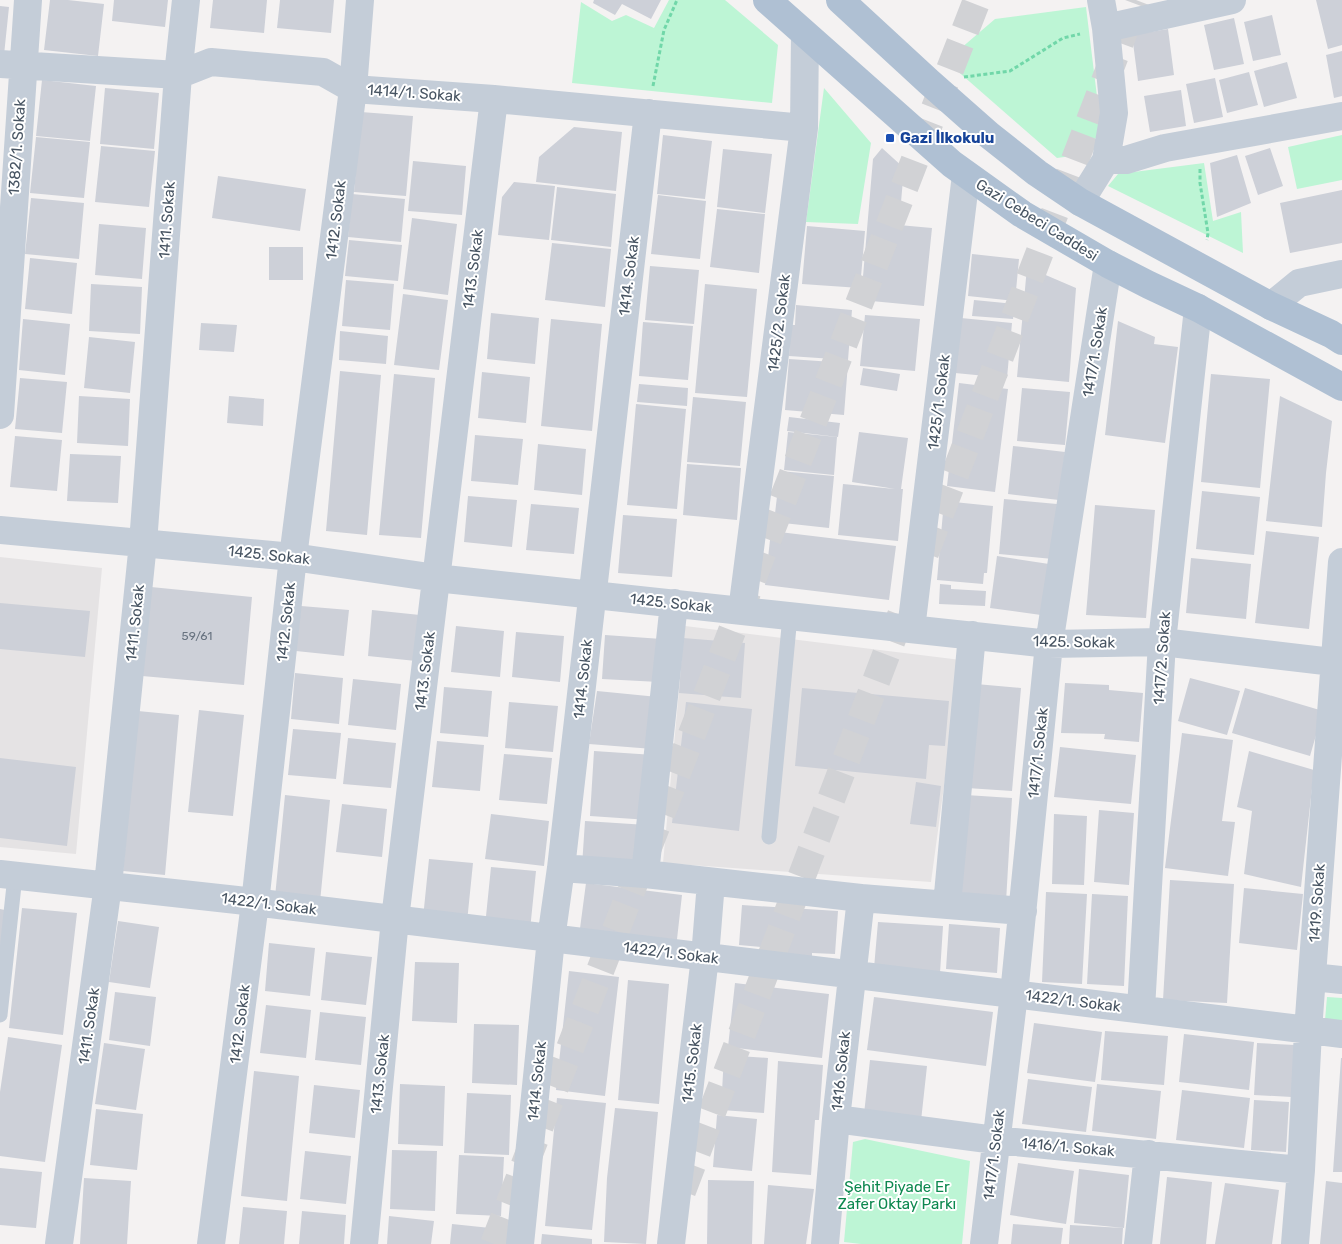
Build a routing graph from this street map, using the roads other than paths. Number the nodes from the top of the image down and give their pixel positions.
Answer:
1 (28, 0) edge
2 (186, 0) edge
3 (360, 0) edge
4 (767, 0) edge
5 (840, 0) edge
6 (1101, 0) edge
7 (1232, 0) edge
8 (1106, 28) junction
9 (805, 35) junction
10 (11, 65) edge
11 (178, 75) junction
12 (353, 89) junction
13 (494, 99) junction
14 (648, 113) junction
15 (1342, 116) edge
16 (804, 128) junction
17 (1106, 160) junction
18 (966, 175) junction
19 (1080, 202) junction
20 (1108, 264) junction
21 (1342, 274) edge
22 (1270, 306) junction
23 (1198, 308) junction
24 (1342, 341) edge
25 (1342, 387) edge
26 (0, 415) edge
27 (0, 530) edge
28 (143, 543) junction
29 (293, 557) junction
30 (1342, 562) edge
31 (436, 578) junction
32 (592, 595) junction
33 (674, 604) junction
34 (742, 611) junction
35 (790, 616) junction
36 (911, 629) junction
37 (972, 635) junction
38 (1162, 642) junction
39 (1049, 644) junction
40 (1338, 663) edge
41 (769, 838) dead end
42 (561, 868) junction
43 (645, 874) junction
44 (7, 875) edge
45 (711, 882) junction
46 (108, 885) junction
47 (861, 898) junction
48 (255, 902) junction
49 (947, 905) junction
50 (1022, 911) junction
51 (395, 919) junction
52 (551, 938) junction
53 (705, 957) junction
54 (852, 974) junction
55 (1312, 976) junction
56 (1342, 980) edge
57 (1014, 994) junction
58 (1141, 1009) junction
59 (0, 1015) edge
60 (1308, 1031) junction
61 (1342, 1034) edge
62 (836, 1119) junction
63 (996, 1140) junction
64 (1148, 1154) junction
65 (1301, 1170) junction
66 (59, 1244) edge
67 (211, 1244) edge
68 (364, 1244) edge
69 (520, 1244) edge
70 (672, 1244) edge
71 (825, 1244) edge
72 (984, 1244) edge
73 (1138, 1244) edge
74 (1295, 1244) edge

1 - 10 street, 1382/1. Sokak
2 - 11 street, 1411. Sokak
3 - 12 street, 1412. Sokak
4 - 9 main road, Gazi Cebeci Caddesi
5 - 19 main road
6 - 8 street
7 - 8 street
8 - 17 street
9 - 16 street, 1425/2. Sokak
9 - 18 main road, Gazi Cebeci Caddesi
10 - 11 street, 1414/1. Sokak
10 - 26 street, 1382/1. Sokak
11 - 12 street, 1414/1. Sokak
11 - 28 street, 1411. Sokak
12 - 13 street, 1414/1. Sokak
12 - 29 street, 1412. Sokak
13 - 14 street, 1414/1. Sokak
13 - 31 street, 1413. Sokak
14 - 16 street, 1414/1. Sokak
14 - 32 street, 1414. Sokak
15 - 17 street
16 - 34 street, 1425/2. Sokak
17 - 19 street
18 - 20 main road, Gazi Cebeci Caddesi
18 - 36 street, 1425/1. Sokak
19 - 22 main road
20 - 23 main road, Gazi Cebeci Caddesi
20 - 39 street, 1417/1. Sokak
21 - 22 street
22 - 24 main road
23 - 25 main road, Gazi Cebeci Caddesi
23 - 38 street, 1417/2. Sokak
27 - 28 street, 1425. Sokak
28 - 29 street, 1425. Sokak
28 - 46 street, 1411. Sokak
29 - 31 street, 1425. Sokak
29 - 48 street, 1412. Sokak
30 - 40 street, 1419. Sokak
31 - 32 street, 1425. Sokak
31 - 51 street, 1413. Sokak
32 - 33 street, 1425. Sokak
32 - 42 street, 1414. Sokak
33 - 34 street, 1425. Sokak
33 - 43 street
34 - 35 street, 1425. Sokak
35 - 36 street, 1425. Sokak
35 - 41 lane
36 - 37 street, 1425. Sokak
37 - 39 street, 1425. Sokak
37 - 49 street
38 - 39 street, 1425. Sokak
38 - 40 street, 1425. Sokak
38 - 58 street, 1417/2. Sokak
39 - 50 street, 1417/1. Sokak
40 - 55 street, 1419. Sokak
42 - 43 street
42 - 52 street, 1414. Sokak
43 - 45 street
44 - 46 street, 1422/1. Sokak
44 - 59 lane
45 - 47 street
45 - 53 street, 1415. Sokak
46 - 48 street, 1422/1. Sokak
46 - 66 street, 1411. Sokak
47 - 49 street
47 - 54 street, 1416. Sokak
48 - 51 street, 1422/1. Sokak
48 - 67 street, 1412. Sokak
49 - 50 street
50 - 57 street, 1417/1. Sokak
51 - 52 street, 1422/1. Sokak
51 - 68 street, 1413. Sokak
52 - 53 street, 1422/1. Sokak
52 - 69 street, 1414. Sokak
53 - 54 street, 1422/1. Sokak
53 - 70 street, 1415. Sokak
54 - 57 street, 1422/1. Sokak
54 - 62 street, 1416. Sokak
55 - 56 street
55 - 60 street, 1419. Sokak
57 - 58 street, 1422/1. Sokak
57 - 63 street, 1417/1. Sokak
58 - 60 street, 1422/1. Sokak
60 - 61 street, 1422/1. Sokak
60 - 65 street, 1419. Sokak
62 - 63 street, 1416/1. Sokak
62 - 71 street, 1416. Sokak
63 - 64 street, 1416/1. Sokak
63 - 72 street, 1417/1. Sokak
64 - 65 street, 1416/1. Sokak
64 - 73 street
65 - 74 street, 1419. Sokak

